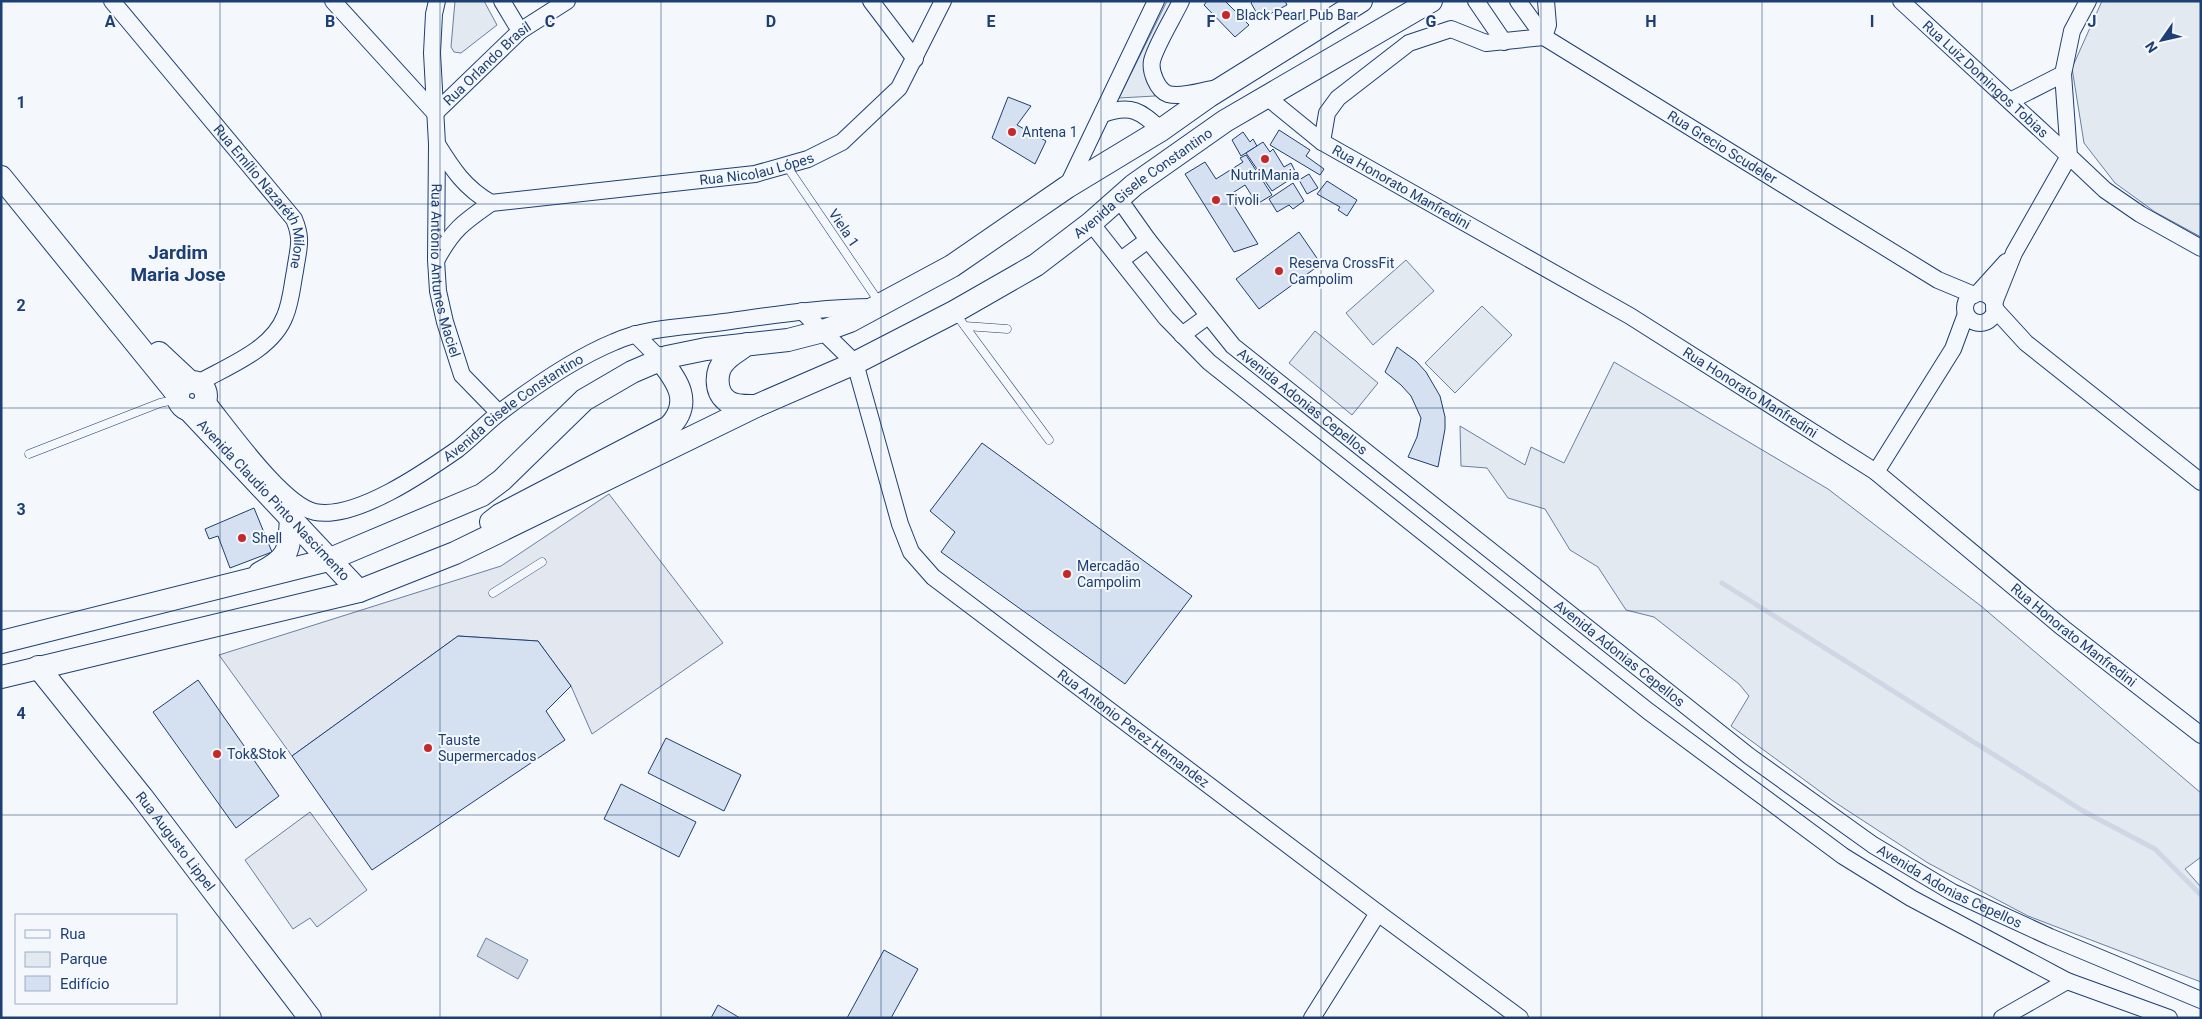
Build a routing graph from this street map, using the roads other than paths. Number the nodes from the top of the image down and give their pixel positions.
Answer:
1 (112, 1) edge
2 (334, 1) edge
3 (437, 1) edge
4 (502, 1) edge
5 (567, 1) edge
6 (871, 1) edge
7 (942, 1) edge
8 (1156, 1) edge
9 (1181, 1) edge
10 (1361, 1) edge
11 (1431, 1) edge
12 (1476, 1) edge
13 (1518, 1) edge
14 (1546, 1) edge
15 (1901, 1) edge
16 (2088, 1) edge
17 (520, 31) junction
18 (1544, 37) junction
19 (1504, 42) junction
20 (915, 59) junction
21 (2062, 74) junction
22 (1225, 86) junction
23 (1268, 98) junction
24 (2010, 101) junction
25 (435, 113) junction
26 (1103, 114) junction
27 (1161, 130) junction
28 (1322, 142) junction
29 (437, 144) junction
30 (2069, 156) junction
31 (786, 165) junction
32 (1, 177) edge
33 (1067, 187) junction
34 (1119, 199) junction
35 (491, 203) junction
36 (1091, 223) junction
37 (1148, 240) junction
38 (2201, 248) edge
39 (2014, 253) junction
40 (436, 260) junction
41 (1120, 260) junction
42 (1971, 302) junction
43 (878, 306) junction
44 (802, 311) junction
45 (1989, 314) junction
46 (1208, 316) junction
47 (960, 319) junction
48 (1007, 329) dead end
49 (822, 331) junction
50 (635, 334) junction
51 (1182, 335) junction
52 (748, 344) junction
53 (1954, 349) junction
54 (659, 358) junction
55 (855, 363) junction
56 (190, 395) junction
57 (756, 406) junction
58 (499, 413) junction
59 (1049, 440) dead end
60 (29, 454) dead end
61 (1876, 472) junction
62 (2201, 482) edge
63 (291, 518) junction
64 (452, 555) junction
65 (328, 560) junction
66 (542, 562) dead end
67 (243, 581) junction
68 (359, 591) junction
69 (493, 593) dead end
70 (1, 642) edge
71 (38, 668) junction
72 (1, 677) edge
73 (2201, 735) edge
74 (1378, 913) junction
75 (2067, 981) junction
76 (2201, 1000) edge
77 (310, 1018) edge
78 (1312, 1018) edge
79 (1520, 1018) edge
80 (2002, 1018) edge
81 (2169, 1018) edge

1 - 56 street, Rua Emílio Nazaréth Milone
2 - 25 street
3 - 25 street, Rua Antônio Antunes Maciel
4 - 17 street
5 - 17 street, Rua Orlando Brasil
6 - 20 street
7 - 20 street, Rua Nicolau Lópes
8 - 26 street
9 - 22 street
10 - 22 main road, Avenida Gisele Constantino
11 - 23 main road, Avenida Gisele Constantino
12 - 19 street
13 - 18 street, Rua Grecio Scudeler
14 - 18 street
15 - 24 street, Rua Luiz Domingos Tobias
16 - 21 street
17 - 25 street, Rua Orlando Brasil
18 - 19 street
18 - 42 street, Rua Grecio Scudeler
19 - 28 street
20 - 31 street, Rua Nicolau Lópes
21 - 24 street
21 - 30 street
22 - 27 main road, Avenida Gisele Constantino
23 - 28 street, Rua Honorato Manfredini
23 - 34 main road, Avenida Gisele Constantino
24 - 30 street, Rua Luiz Domingos Tobias
25 - 29 street, Rua Antônio Antunes Maciel
26 - 27 street
26 - 33 street
27 - 33 main road, Avenida Gisele Constantino
27 - 34 main road
28 - 61 street, Rua Honorato Manfredini
29 - 35 street
29 - 40 street, Rua Antônio Antunes Maciel
30 - 38 street, Rua Luiz Domingos Tobias
30 - 39 street
31 - 35 street, Rua Nicolau Lópes
31 - 43 lane, Viela 1
32 - 56 main road, Avenida Claudio Pinto Nascimento
33 - 43 main road, Avenida Gisele Constantino
34 - 36 main road, Avenida Gisele Constantino
34 - 37 street, Avenida Adonias Cepellos
35 - 40 street, Rua Nicolau Lópes
36 - 41 street, Avenida Adonias Cepellos
36 - 47 main road, Avenida Gisele Constantino
37 - 41 street
37 - 46 street, Avenida Adonias Cepellos
39 - 42 street
39 - 45 street
40 - 58 street, Rua Antônio Antunes Maciel
41 - 51 street, Avenida Adonias Cepellos
42 - 45 street
42 - 45 street
42 - 53 street
43 - 44 street, Avenida Gisele Constantino
43 - 49 main road, Avenida Gisele Constantino
44 - 49 street
44 - 50 street, Avenida Gisele Constantino
45 - 53 street
45 - 62 street
46 - 51 street
46 - 76 street, Avenida Adonias Cepellos
47 - 48 lane
47 - 55 main road, Avenida Gisele Constantino
47 - 59 lane
49 - 52 main road, Avenida Gisele Constantino
49 - 55 street
50 - 54 street
50 - 58 street, Avenida Gisele Constantino
51 - 75 street, Avenida Adonias Cepellos
52 - 54 main road, Avenida Gisele Constantino
52 - 57 main road
53 - 61 street
54 - 64 main road
54 - 65 main road, Avenida Gisele Constantino
55 - 57 main road, Avenida Gisele Constantino
55 - 74 street, Rua Antonio Perez Hernandez
56 - 58 street, Avenida Gisele Constantino
56 - 60 lane
56 - 63 main road, Avenida Claudio Pinto Nascimento
57 - 64 main road, Avenida Gisele Constantino
61 - 73 street, Rua Honorato Manfredini
63 - 65 main road, Avenida Claudio Pinto Nascimento
63 - 67 main road
64 - 68 main road, Avenida Gisele Constantino
65 - 67 main road, Avenida Gisele Constantino
65 - 68 main road, Avenida Claudio Pinto Nascimento
66 - 69 lane
67 - 70 main road
68 - 71 main road, Avenida Gisele Constantino
71 - 72 main road, Avenida Gisele Constantino
71 - 77 main road, Rua Augusto Lippel
74 - 78 street
74 - 79 street, Rua Antonio Perez Hernandez
75 - 80 street
75 - 81 street, Avenida Adonias Cepellos

